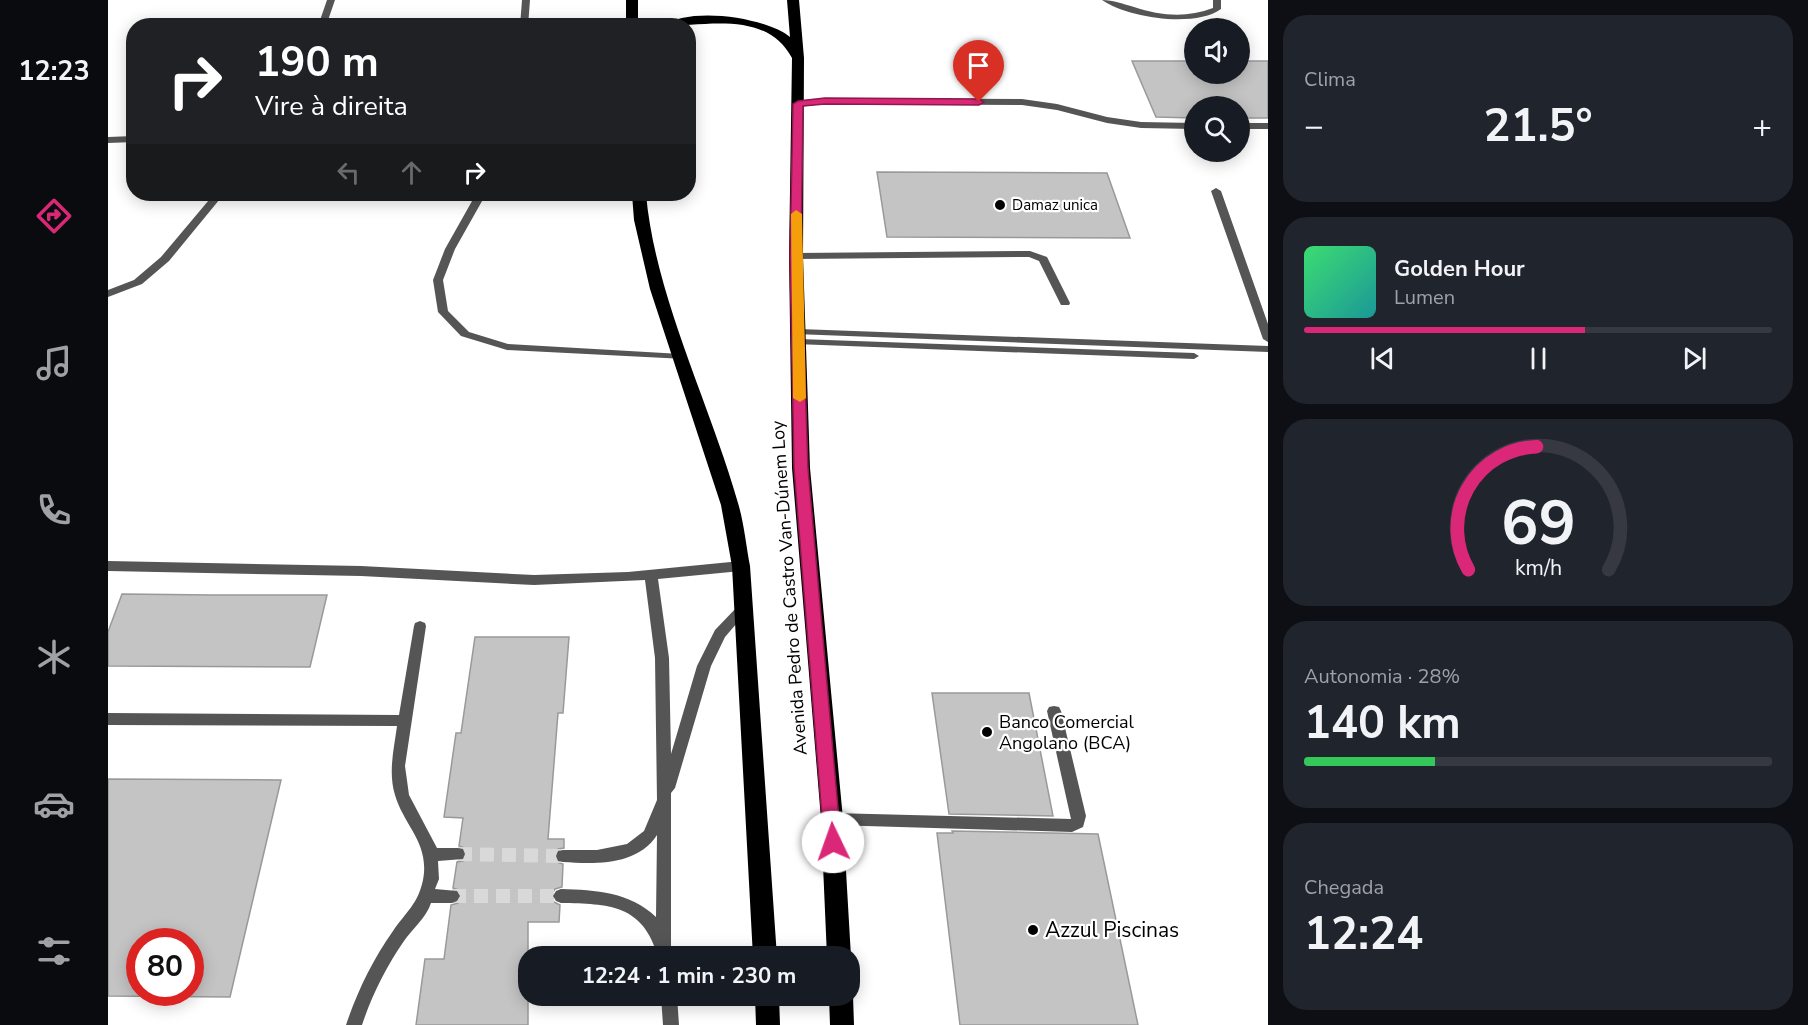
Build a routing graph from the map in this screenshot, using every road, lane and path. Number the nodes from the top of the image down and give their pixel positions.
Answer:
1 (330, 0) edge
2 (526, 0) edge
3 (633, 0) edge
4 (793, 0) edge
5 (1106, 0) edge
6 (1217, 0) edge
7 (324, 18) edge
8 (525, 18) edge
9 (632, 18) edge
10 (696, 20) edge
11 (798, 59) junction
12 (798, 104) junction
13 (1184, 126) edge
14 (1250, 126) edge
15 (1268, 126) edge
16 (126, 139) edge
17 (108, 140) edge
18 (1216, 191) dead end
19 (213, 201) edge
20 (477, 201) edge
21 (640, 201) edge
22 (796, 256) junction
23 (108, 294) edge
24 (1065, 303) dead end
25 (799, 337) junction
26 (1268, 339) edge
27 (1268, 349) edge
28 (1194, 356) dead end
29 (681, 357) junction
30 (108, 567) edge
31 (741, 567) junction
32 (651, 574) junction
33 (743, 609) junction
34 (420, 626) dead end
35 (1054, 711) dead end
36 (108, 719) edge
37 (405, 721) junction
38 (665, 797) junction
39 (832, 819) junction
40 (458, 854) tunnel mouth
41 (430, 855) junction
42 (563, 856) tunnel mouth
43 (425, 896) junction
44 (452, 896) tunnel mouth
45 (561, 896) tunnel mouth
46 (663, 946) edge
47 (665, 946) edge
48 (764, 946) edge
49 (838, 946) edge
50 (670, 1006) edge
51 (767, 1006) edge
52 (841, 1006) edge
53 (354, 1025) edge
54 (671, 1025) edge
55 (768, 1025) edge
56 (842, 1025) edge

1 - 7 street
2 - 8 street
3 - 9 highway
4 - 11 highway, Avenida Pedro de Castro Van-Dúnem Loy
5 - 6 street
10 - 11 highway
11 - 12 highway, Avenida Pedro de Castro Van-Dúnem Loy
12 - 13 street
12 - 22 highway, Avenida Pedro de Castro Van-Dúnem Loy
14 - 15 street
16 - 17 street
18 - 26 street
19 - 23 street
20 - 29 street
21 - 29 highway
22 - 24 street
22 - 25 highway, Avenida Pedro de Castro Van-Dúnem Loy
25 - 27 street
25 - 28 street
25 - 39 highway, Avenida Pedro de Castro Van-Dúnem Loy
29 - 31 highway
30 - 32 street
31 - 32 street
31 - 33 highway
32 - 38 street
33 - 38 street
33 - 48 highway
34 - 37 street
35 - 39 street
36 - 37 street
37 - 41 street
38 - 42 street
38 - 47 street
39 - 49 highway, Avenida Pedro de Castro Van-Dúnem Loy
40 - 41 street
41 - 43 street
43 - 44 street
43 - 53 street
45 - 46 street
50 - 54 street
51 - 55 highway
52 - 56 highway

